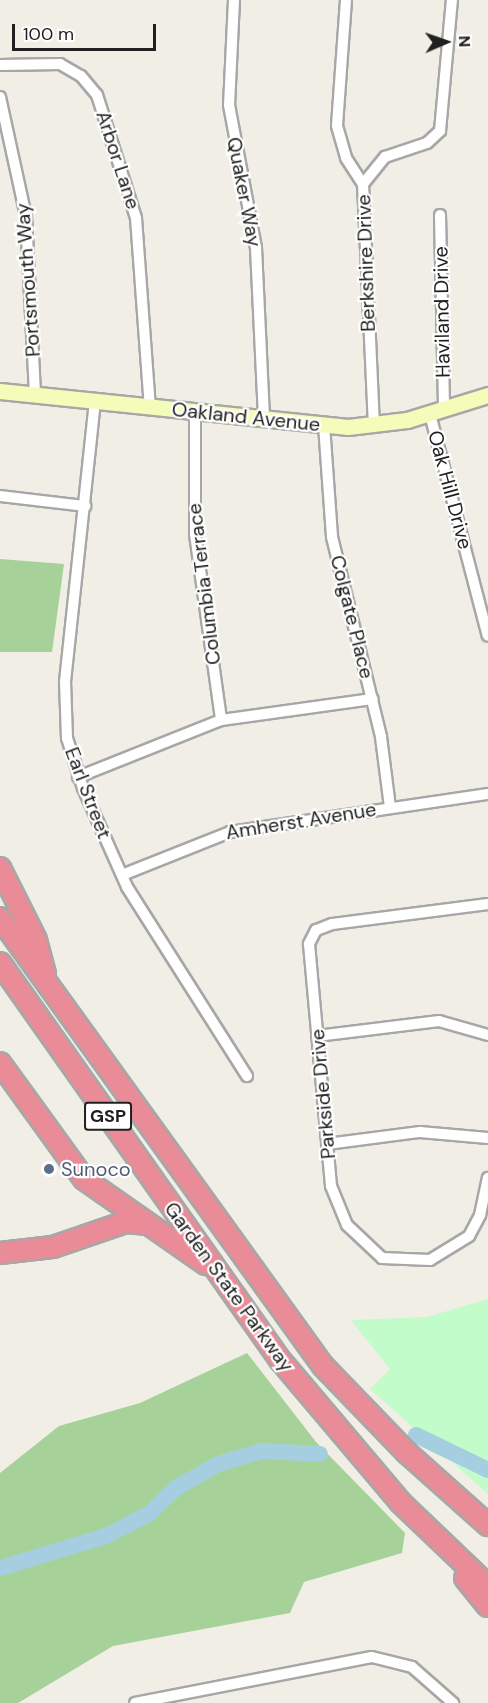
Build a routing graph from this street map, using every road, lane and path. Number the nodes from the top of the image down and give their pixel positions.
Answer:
1 (234, 0) edge
2 (346, 0) edge
3 (452, 0) edge
4 (0, 65) edge
5 (0, 97) edge
6 (363, 184) junction
7 (440, 215) dead end
8 (0, 391) edge
9 (35, 394) junction
10 (488, 395) edge
11 (95, 401) junction
12 (150, 407) junction
13 (437, 411) junction
14 (195, 412) junction
15 (264, 419) junction
16 (324, 425) junction
17 (374, 426) junction
18 (0, 496) edge
19 (85, 506) junction
20 (488, 636) edge
21 (373, 699) junction
22 (221, 720) junction
23 (78, 777) junction
24 (488, 794) edge
25 (390, 807) junction
26 (0, 868) edge
27 (122, 875) junction
28 (488, 904) edge
29 (0, 918) edge
30 (0, 963) edge
31 (48, 986) junction
32 (488, 1035) edge
33 (317, 1036) junction
34 (0, 1063) edge
35 (248, 1076) dead end
36 (488, 1138) edge
37 (327, 1144) junction
38 (488, 1178) edge
39 (161, 1231) junction
40 (0, 1253) edge
41 (216, 1270) junction
42 (488, 1525) edge
43 (423, 1527) junction
44 (488, 1586) edge
45 (488, 1606) edge
46 (135, 1703) edge
47 (453, 1703) edge

1 - 15 street, Quaker Way
2 - 6 street, Berkshire Drive
3 - 6 street
4 - 12 street, Arbor Lane
5 - 9 street, Portsmouth Way
6 - 17 street, Berkshire Drive
7 - 13 street, Haviland Drive
8 - 9 street, Oakland Avenue
9 - 11 street, Oakland Avenue
10 - 13 street, Oakland Avenue
11 - 12 street, Oakland Avenue
11 - 19 street, Earl Street
12 - 14 street, Oakland Avenue
13 - 17 street, Oakland Avenue
13 - 20 street, Oak Hill Drive
14 - 15 street, Oakland Avenue
14 - 22 street, Columbia Terrace
15 - 16 street, Oakland Avenue
16 - 17 street, Oakland Avenue
16 - 21 street, Colgate Place
18 - 19 street
19 - 23 street, Earl Street
21 - 22 street
21 - 25 street, Colgate Place
22 - 23 street
23 - 27 street, Earl Street
24 - 25 street, Amherst Avenue
25 - 27 street, Amherst Avenue
26 - 31 highway
27 - 35 street, Earl Street
28 - 33 street, Parkside Drive
29 - 31 highway, Garden State Parkway / GSP
30 - 41 highway, Garden State Parkway / GSP
31 - 42 highway, Garden State Parkway / GSP
32 - 33 street
33 - 37 street, Parkside Drive
34 - 39 highway
36 - 37 street
37 - 38 street, Parkside Drive
39 - 40 highway
39 - 41 highway
41 - 43 highway, Garden State Parkway / GSP
43 - 44 highway, Garden State Parkway / GSP
43 - 45 highway
46 - 47 street

